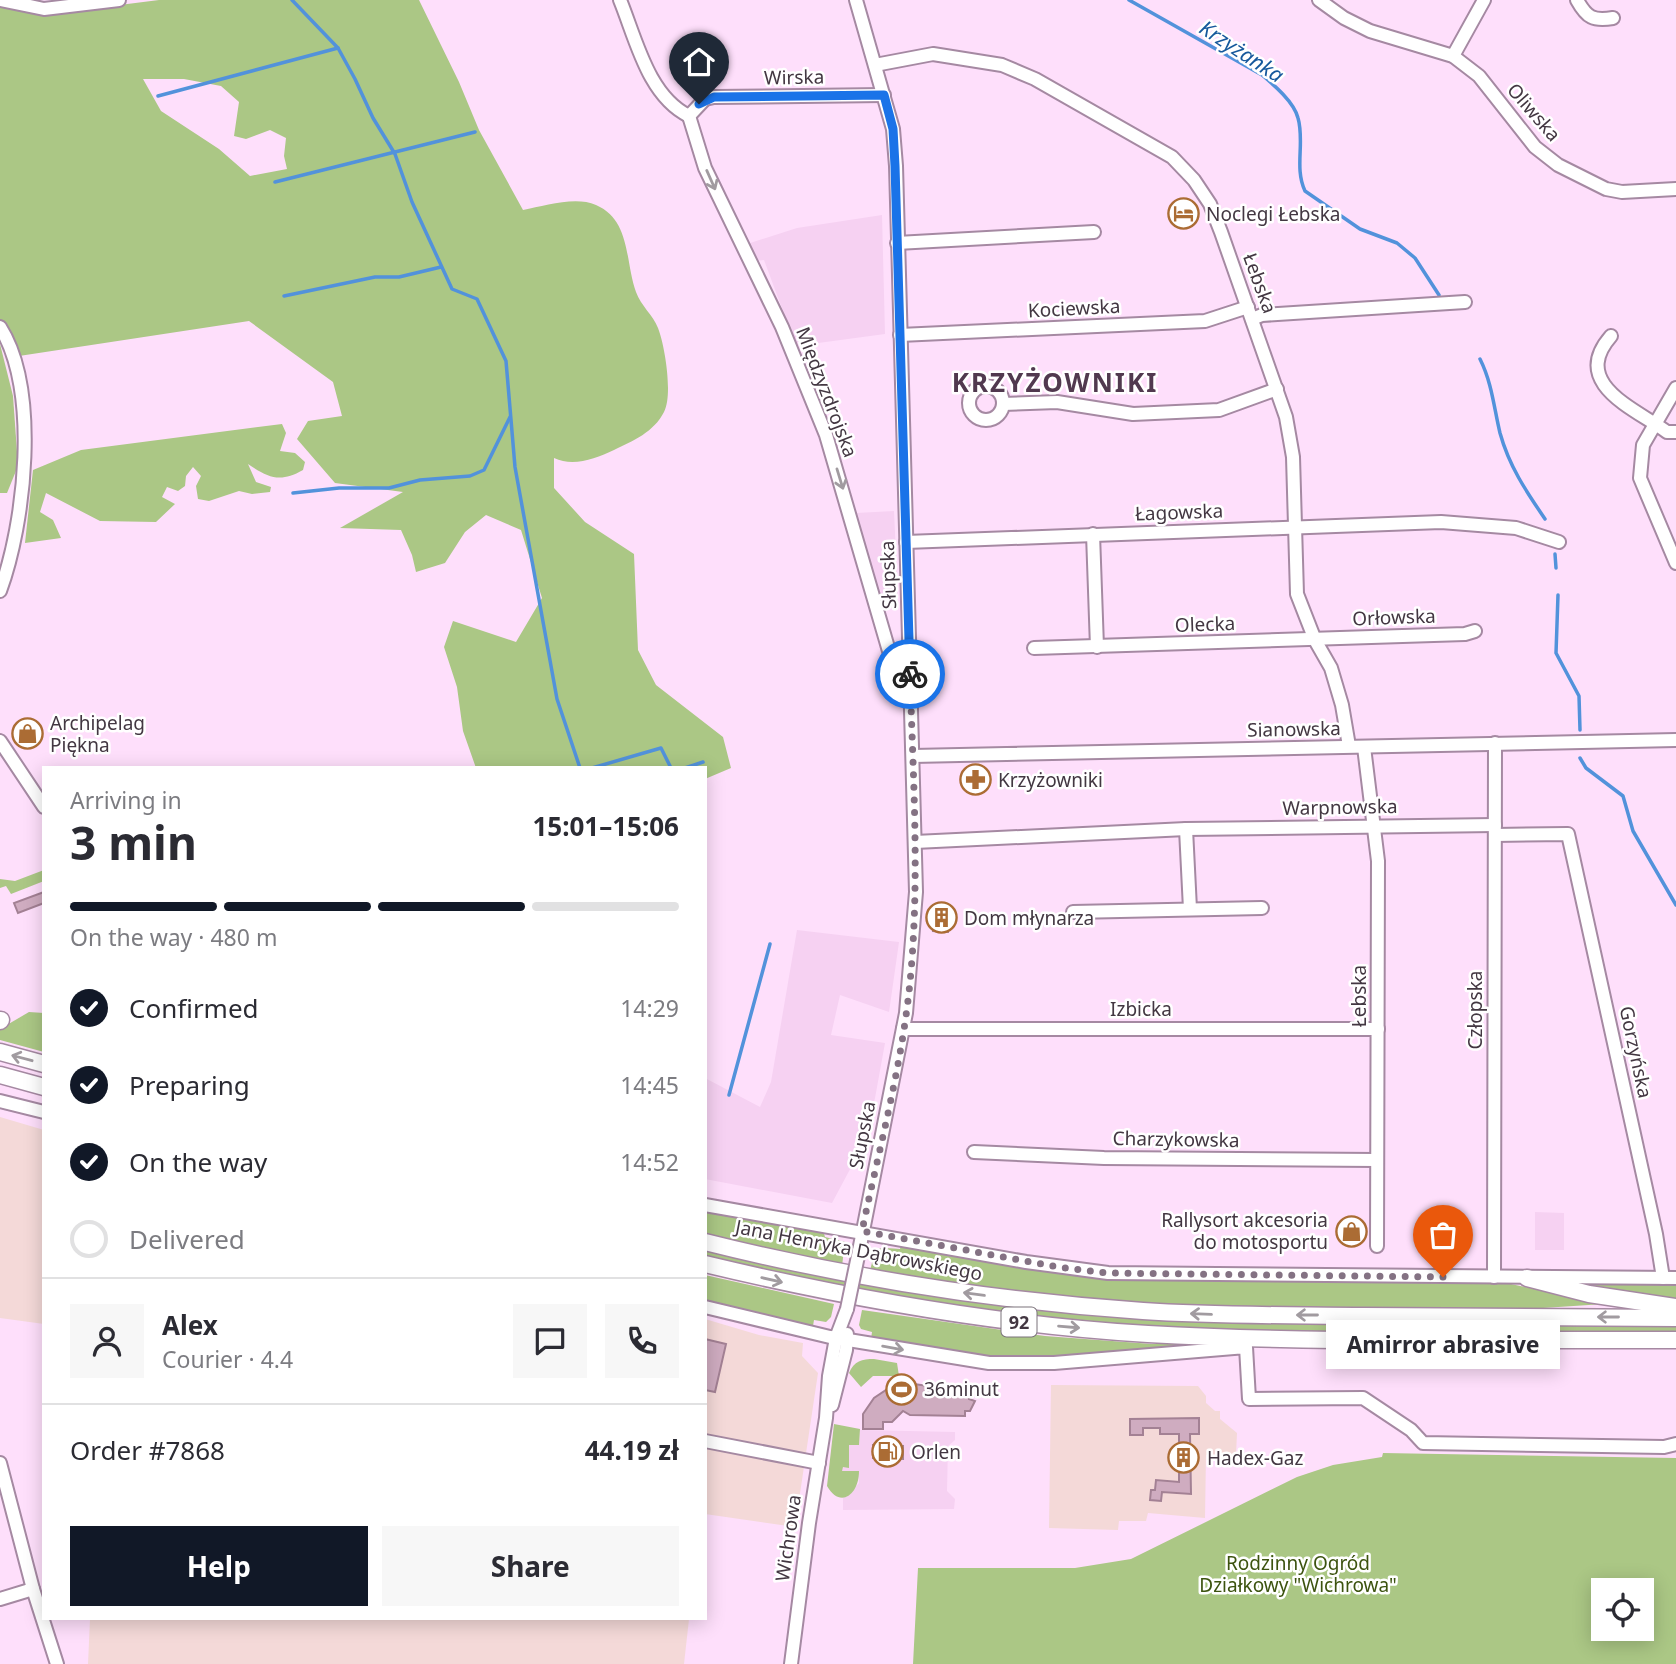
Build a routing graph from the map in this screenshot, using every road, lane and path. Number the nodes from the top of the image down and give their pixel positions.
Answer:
1 (1, 0) edge
2 (119, 0) edge
3 (620, 0) edge
4 (856, 0) edge
5 (1319, 0) edge
6 (1484, 0) edge
7 (1577, 0) edge
8 (1613, 18) dead end
9 (1453, 55) junction
10 (875, 65) junction
11 (884, 95) junction
12 (689, 116) junction
13 (1676, 189) edge
14 (1094, 232) dead end
15 (897, 243) junction
16 (1465, 302) dead end
17 (1250, 313) junction
18 (0, 327) edge
19 (900, 335) junction
20 (1611, 336) dead end
21 (1277, 388) junction
22 (1676, 388) edge
23 (1003, 404) dead end
24 (1656, 424) junction
25 (1676, 432) edge
26 (1295, 527) junction
27 (1093, 534) junction
28 (1559, 541) dead end
29 (906, 542) junction
30 (1675, 557) edge
31 (0, 590) edge
32 (1475, 631) dead end
33 (1315, 640) junction
34 (1097, 647) junction
35 (1034, 648) dead end
36 (911, 684) junction
37 (1676, 740) edge
38 (1495, 743) junction
39 (2, 745) edge
40 (1349, 747) junction
41 (1364, 747) junction
42 (913, 757) junction
43 (42, 804) edge
44 (1373, 825) junction
45 (1186, 829) junction
46 (1494, 830) junction
47 (1568, 834) joint
48 (915, 842) junction
49 (1262, 908) dead end
50 (1190, 909) junction
51 (1073, 912) dead end
52 (903, 1029) junction
53 (1378, 1030) junction
54 (0, 1052) edge
55 (42, 1063) edge
56 (0, 1075) edge
57 (42, 1086) edge
58 (0, 1101) edge
59 (42, 1112) edge
60 (975, 1152) dead end
61 (1377, 1160) junction
62 (707, 1205) edge
63 (862, 1231) junction
64 (707, 1242) edge
65 (1377, 1246) dead end
66 (707, 1264) edge
67 (1494, 1278) junction
68 (1527, 1278) junction
69 (1669, 1278) edge
70 (707, 1307) edge
71 (1676, 1307) edge
72 (1676, 1318) edge
73 (1338, 1338) junction
74 (842, 1339) junction
75 (1676, 1340) edge
76 (1246, 1347) junction
77 (707, 1441) edge
78 (1676, 1444) edge
79 (0, 1462) edge
80 (818, 1464) junction
81 (33, 1590) junction
82 (0, 1599) edge
83 (42, 1618) edge
84 (43, 1620) edge
85 (57, 1664) edge
86 (791, 1664) edge

1 - 2 street
3 - 12 street
4 - 10 street, Słupska
5 - 9 street, Oliwska
6 - 9 street
7 - 8 street
9 - 13 street, Oliwska
10 - 11 street, Słupska
10 - 17 street, Łebska
11 - 12 street, Wirska
11 - 15 street, Słupska
12 -> 36 street, Międzyzdrojska
14 - 15 street
15 - 19 street, Słupska
16 - 17 street, Kociewska
17 - 19 street, Kociewska
17 - 21 street, Łebska
18 - 31 street
19 - 29 street, Słupska
20 - 24 street
21 - 23 street
21 - 26 street, Łebska
22 - 24 street
24 - 25 street
24 - 30 street
26 - 27 street, Łagowska
26 - 28 street, Łagowska
26 - 33 street, Łebska
27 - 29 street, Łagowska
27 - 34 street
29 - 36 street, Słupska
32 - 33 street, Orłowska
33 - 34 street, Olecka
33 - 40 street, Łebska
34 - 35 street, Olecka
36 - 42 street, Słupska
37 - 38 street, Sianowska
38 - 41 street, Sianowska
38 - 46 street, Człopska
39 - 43 street
40 - 41 street, Sianowska
40 - 42 street, Sianowska
41 - 44 street, Łebska
42 - 48 street, Słupska
44 - 45 street, Warpnowska
44 - 46 street, Warpnowska
44 - 53 street, Łebska
45 - 48 street, Warpnowska
45 - 50 street
46 - 47 street, Warpnowska
46 - 67 street, Człopska
47 - 69 street, Gorzyńska
48 - 52 street, Słupska
49 - 50 street
50 - 51 street
52 - 53 street, Izbicka
52 - 63 street, Słupska
53 - 61 street, Łebska
55 -> 54 main road
56 - 57 main road
58 - 59 street
60 - 61 street, Charzykowska
61 - 65 street, Łebska
62 - 63 street, Jana Henryka Dąbrowskiego
63 - 67 street, Jana Henryka Dąbrowskiego
63 - 74 street, Słupska, bridge
72 -> 64 main road, Jana Henryka Dąbrowskiego / 92
66 -> 73 main road, 92
67 - 68 street, Jana Henryka Dąbrowskiego
68 - 69 street, Jana Henryka Dąbrowskiego
68 - 71 main road
70 - 74 street
73 - 75 main road, 92
73 - 76 main road
74 -> 76 street
74 - 80 street, Wichrowa
76 - 78 street
77 - 80 street
79 - 81 street
80 - 86 street, Wichrowa
81 - 82 street
81 - 83 street
84 - 85 street

